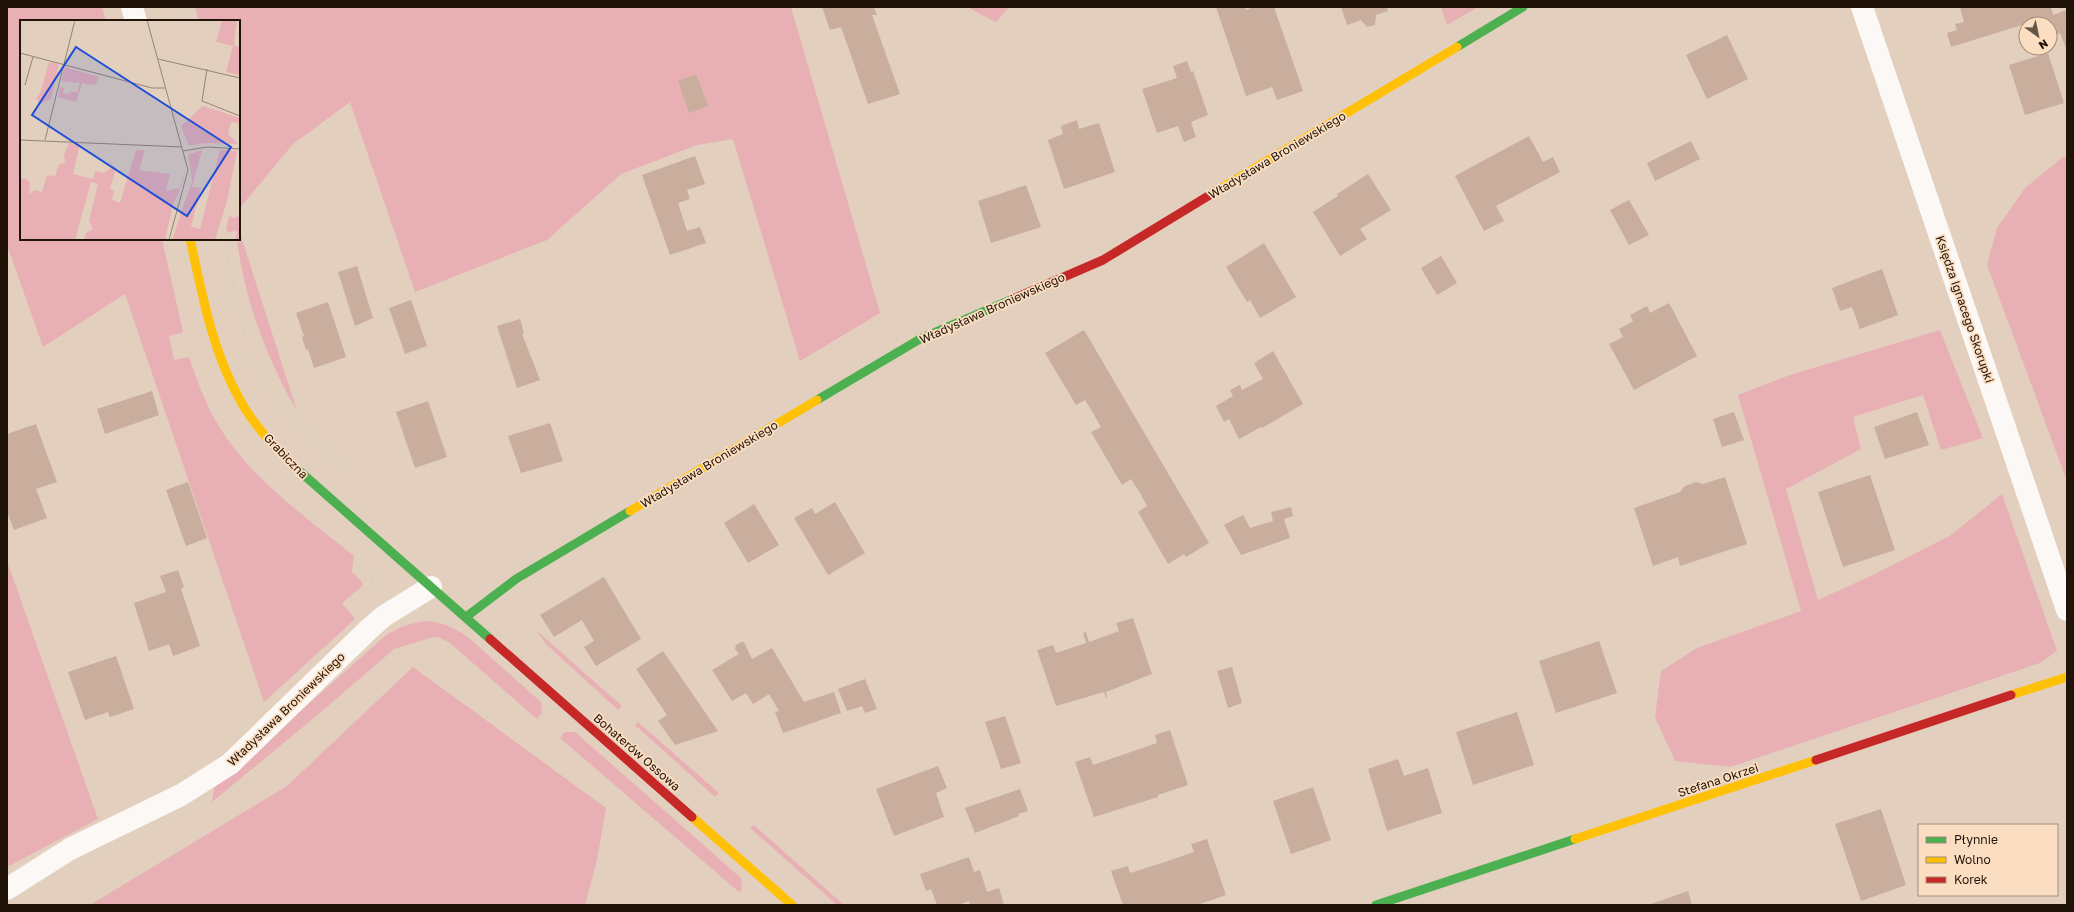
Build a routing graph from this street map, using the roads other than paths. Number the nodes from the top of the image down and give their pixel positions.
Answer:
1 (132, 7) edge
2 (1523, 7) edge
3 (1862, 7) edge
4 (136, 20) edge
5 (190, 240) edge
6 (431, 587) junction
7 (2067, 610) edge
8 (466, 617) junction
9 (2067, 677) edge
10 (7, 889) edge
11 (792, 905) edge
12 (1376, 905) edge

1 - 4 street
2 - 8 street, Władysława Broniewskiego
3 - 7 street, Księdza Ignacego Skorupki
5 - 6 street, Grabiczna
6 - 8 street, Grabiczna
6 - 10 street, Władysława Broniewskiego
8 - 11 street, Bohaterów Ossowa
9 - 12 street, Stefana Okrzei

